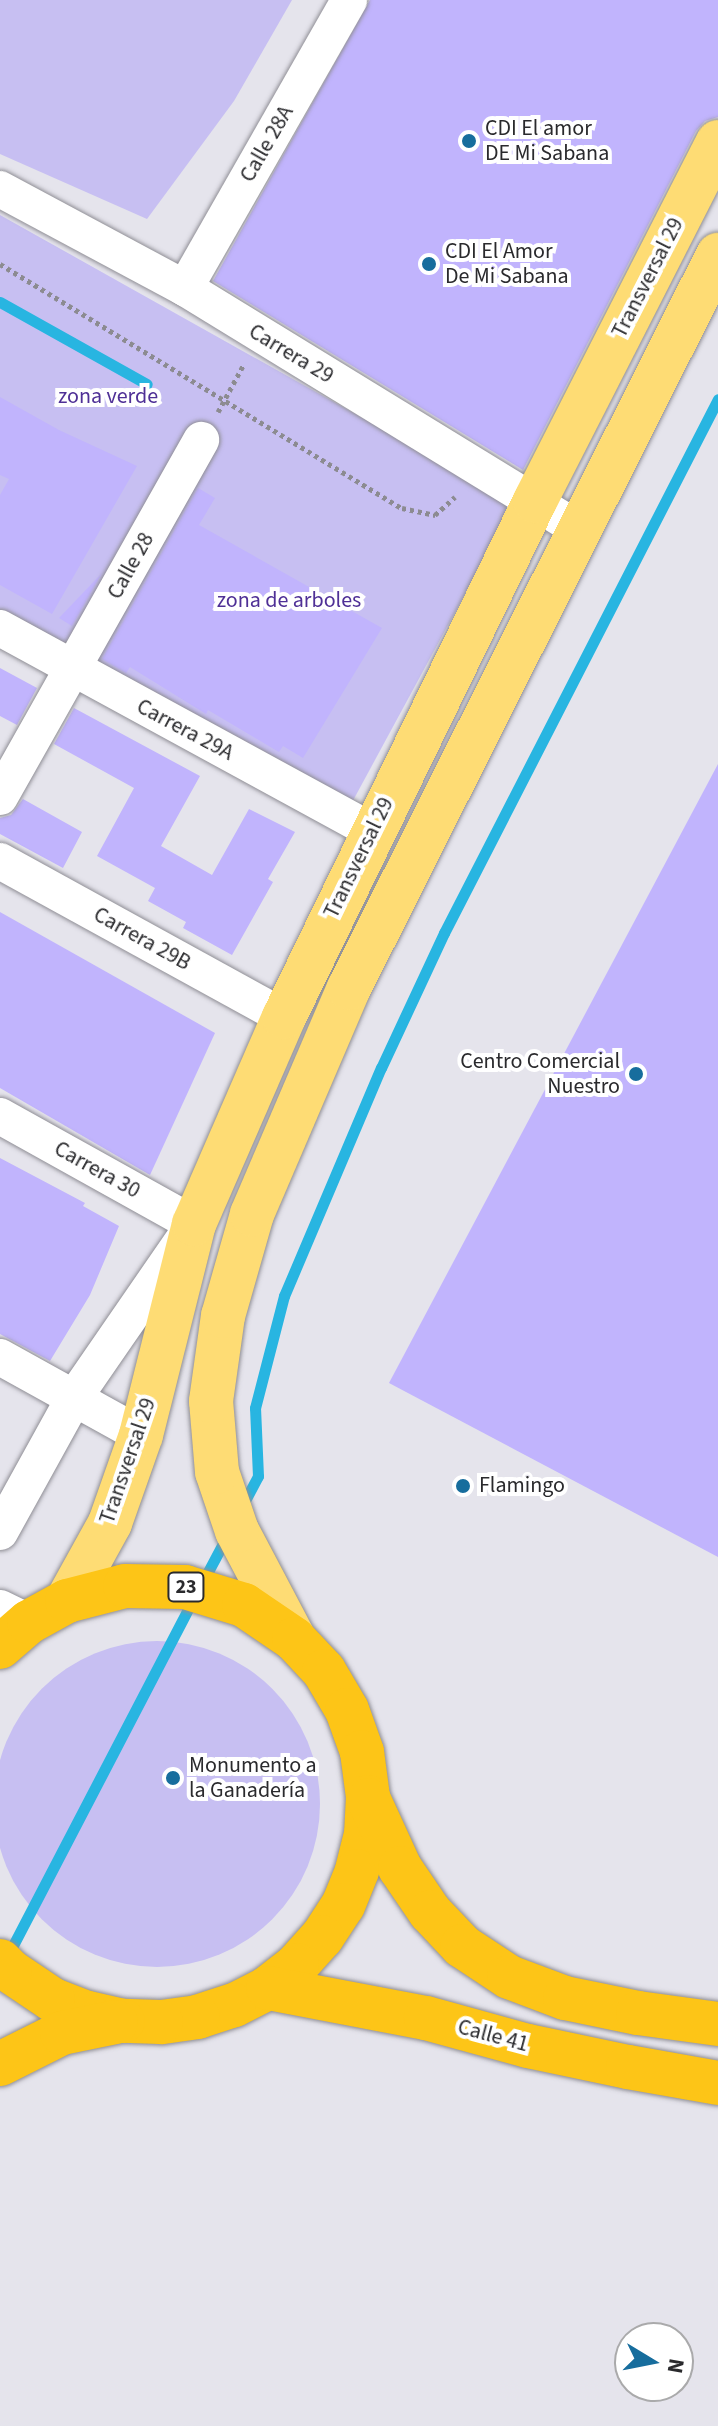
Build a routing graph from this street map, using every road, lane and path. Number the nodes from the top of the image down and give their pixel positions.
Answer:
1 (349, 0) edge
2 (718, 142) edge
3 (0, 189) edge
4 (718, 255) edge
5 (0, 264) edge
6 (185, 288) junction
7 (260, 335) junction
8 (226, 398) junction
9 (201, 440) joint
10 (484, 470) junction
11 (535, 501) junction
12 (578, 529) junction
13 (0, 628) edge
14 (73, 670) junction
15 (0, 797) edge
16 (372, 831) junction
17 (0, 861) edge
18 (284, 1017) junction
19 (0, 1116) edge
20 (194, 1224) junction
21 (0, 1357) edge
22 (74, 1398) junction
23 (141, 1435) junction
24 (0, 1532) edge
25 (67, 1601) junction
26 (10, 1626) edge
27 (294, 1639) junction
28 (368, 1797) junction
29 (0, 1961) edge
30 (268, 1988) junction
31 (123, 2021) junction
32 (718, 2024) edge
33 (0, 2064) edge
34 (628, 2067) junction
35 (718, 2083) edge
36 (718, 2100) edge

1 - 6 street, Calle 28A
2 - 11 main road, Transversal 29
3 - 6 street, Carrera 29
4 - 12 main road
5 - 8 path
6 - 7 street, Carrera 29
7 - 8 path
7 - 10 street, Carrera 29
8 - 9 path
8 - 10 path
9 - 14 street, Calle 28
10 - 11 street, Carrera 29
11 - 12 street, Carrera 29
11 - 16 main road, Transversal 29
12 - 27 main road
13 - 14 street, Carrera 29A
14 - 15 street, Calle 28
14 - 16 street, Carrera 29A
16 - 18 main road, Transversal 29
17 - 18 street, Carrera 29B
18 - 20 main road, Transversal 29
19 - 20 street, Carrera 30
20 - 22 street
20 - 23 main road, Transversal 29
21 - 22 street
22 - 23 street
22 - 24 street
23 - 25 main road, Transversal 29
25 - 26 highway, 23
25 - 27 highway, 23
27 - 28 highway, 23
28 - 30 highway, 23
28 - 32 highway
29 - 31 highway, 23
30 - 31 highway, 23
30 - 34 highway, Calle 41
31 - 33 highway, 23
34 - 35 highway, Calle 41
34 - 36 street

